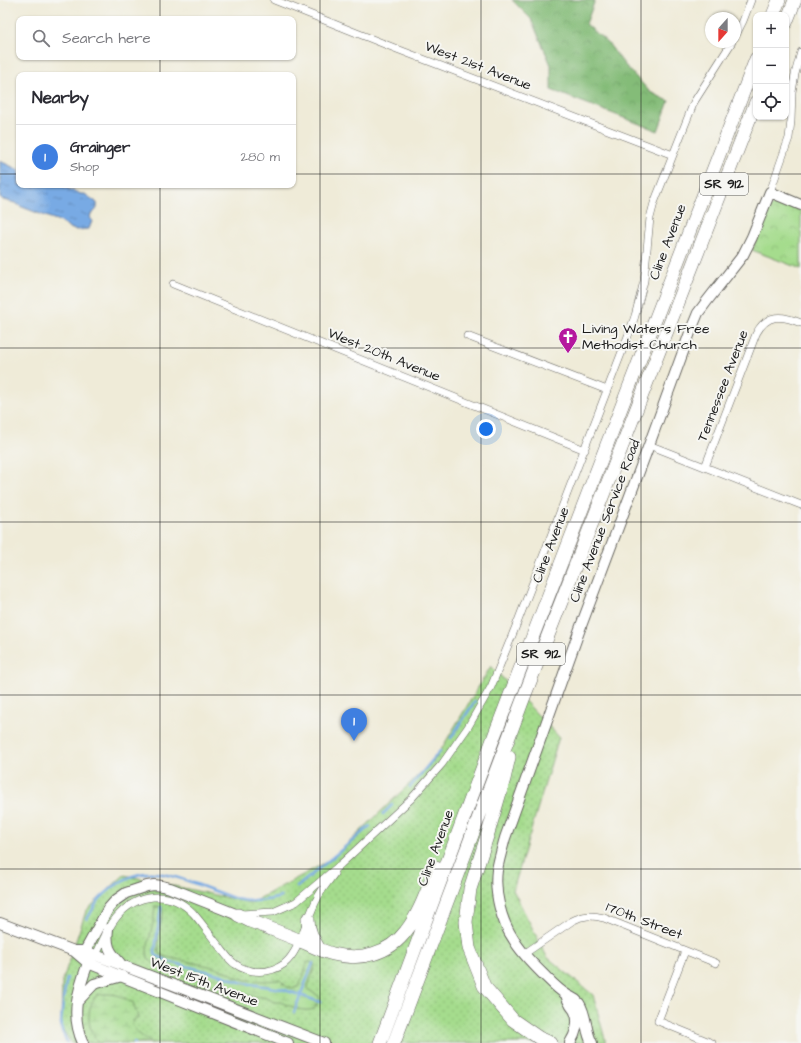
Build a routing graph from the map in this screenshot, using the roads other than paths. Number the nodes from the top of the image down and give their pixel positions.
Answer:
1 (274, 0) edge
2 (751, 0) edge
3 (795, 0) edge
4 (789, 15) edge
5 (741, 25) edge
6 (728, 48) edge
7 (801, 52) edge
8 (753, 67) edge
9 (753, 110) edge
10 (673, 155) junction
11 (770, 192) junction
12 (801, 205) edge
13 (173, 284) dead end
14 (801, 323) edge
15 (467, 336) dead end
16 (608, 390) junction
17 (649, 445) junction
18 (584, 450) junction
19 (705, 467) junction
20 (801, 505) edge
21 (522, 702) junction
22 (495, 734) junction
23 (341, 864) junction
24 (238, 914) junction
25 (308, 919) junction
26 (0, 923) edge
27 (108, 929) junction
28 (299, 940) junction
29 (319, 949) junction
30 (74, 951) junction
31 (85, 951) junction
32 (685, 951) junction
33 (524, 954) junction
34 (96, 955) junction
35 (88, 963) junction
36 (716, 963) dead end
37 (121, 964) junction
38 (122, 976) junction
39 (566, 995) junction
40 (77, 1002) junction
41 (83, 1043) edge
42 (288, 1043) edge
43 (324, 1043) edge
44 (380, 1043) edge
45 (394, 1043) edge
46 (551, 1043) edge
47 (570, 1043) edge
48 (592, 1043) edge
49 (712, 1043) edge

1 - 10 street, West 21st Avenue
2 - 5 street
3 - 4 highway
6 - 10 street, Cline Avenue
7 - 11 street, Cline Avenue Service Road
8 - 22 highway, Cline Avenue / SR 912
9 - 21 highway, Cline Avenue / SR 912
10 - 16 street, Cline Avenue
11 - 12 street
11 - 17 street, Cline Avenue Service Road
13 - 18 street, West 20th Avenue
14 - 19 street, Tennessee Avenue
15 - 16 street
16 - 18 street, Cline Avenue
17 - 19 street
17 - 33 street, Cline Avenue Service Road
18 - 23 street, Cline Avenue
19 - 20 street
21 - 45 highway, Cline Avenue / SR 912
21 - 46 highway
22 - 29 highway
22 - 44 highway, Cline Avenue / SR 912
23 - 24 street, Cline Avenue
23 - 25 street, Cline Avenue
24 - 28 highway
24 - 31 street, Cline Avenue
25 - 28 street, Cline Avenue
25 - 29 highway
26 - 30 street, West 15th Avenue
27 - 28 street, Cline Avenue
27 - 34 street, Cline Avenue
27 - 37 street
28 - 29 highway
30 - 31 street, West 15th Avenue
30 - 35 street, West 15th Avenue
31 - 34 street, West 15th Avenue
31 - 35 street
32 - 33 street, 170th Street
32 - 36 street, 170th Street
32 - 49 street
33 - 39 street, Cline Avenue Service Road
34 - 35 street, Cline Avenue
34 - 37 street, West 15th Avenue
35 - 38 street, West 15th Avenue
35 - 40 street
37 - 43 street, West 15th Avenue
38 - 40 street
38 - 42 street, West 15th Avenue
39 - 47 street, Cline Avenue Service Road
39 - 48 street, Cline Avenue Service Road
40 - 41 street

